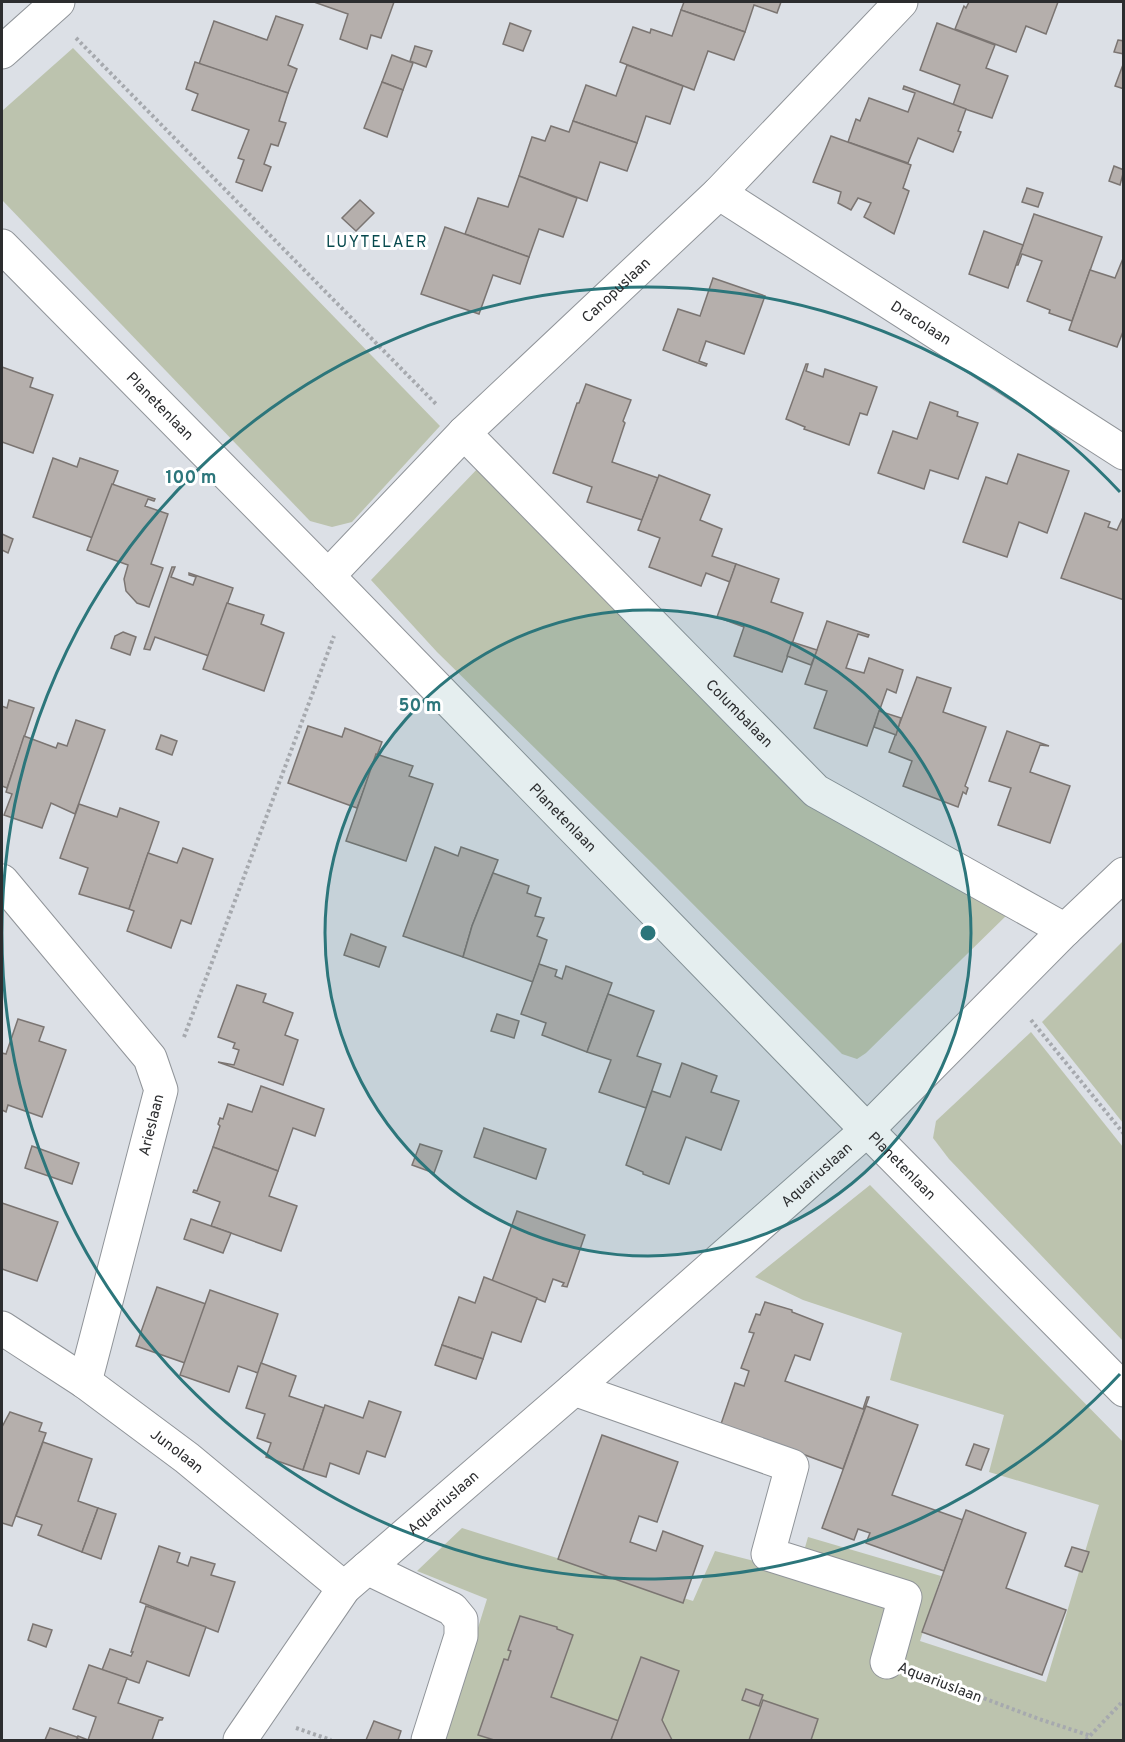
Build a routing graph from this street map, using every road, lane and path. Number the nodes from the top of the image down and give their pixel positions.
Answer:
1 (901, 2) edge
2 (53, 6) edge
3 (2, 52) edge
4 (719, 193) junction
5 (2, 246) edge
6 (464, 433) junction
7 (1124, 453) edge
8 (338, 586) junction
9 (1124, 874) edge
10 (2, 881) edge
11 (1065, 930) junction
12 (1006, 990) junction
13 (150, 1058) junction
14 (867, 1130) junction
15 (1124, 1134) edge
16 (2, 1328) edge
17 (85, 1382) junction
18 (574, 1389) junction
19 (1124, 1390) edge
20 (356, 1578) junction
21 (887, 1662) joint
22 (1124, 1700) edge
23 (1091, 1736) junction
24 (240, 1740) edge
25 (428, 1740) edge
26 (1086, 1740) edge

1 - 4 street, Canopuslaan
2 - 3 street
2 - 6 path
4 - 6 street, Canopuslaan
4 - 7 street, Dracolaan
5 - 8 street, Planetenlaan
6 - 8 street, Canopuslaan
6 - 11 street, Columbalaan
8 - 13 path
8 - 14 street, Planetenlaan
9 - 11 street, Aquariuslaan
10 - 13 street, Arieslaan
11 - 12 street, Aquariuslaan
12 - 14 street, Aquariuslaan
12 - 15 path
13 - 17 street, Arieslaan
14 - 18 street, Aquariuslaan
14 - 19 street, Planetenlaan
16 - 17 street, Junolaan
17 - 20 street, Junolaan
18 - 20 street, Aquariuslaan
18 - 21 street, Aquariuslaan
20 - 24 street, Aquariuslaan
20 - 25 street
21 - 23 path, Aquariuslaan
22 - 23 path
23 - 26 path

